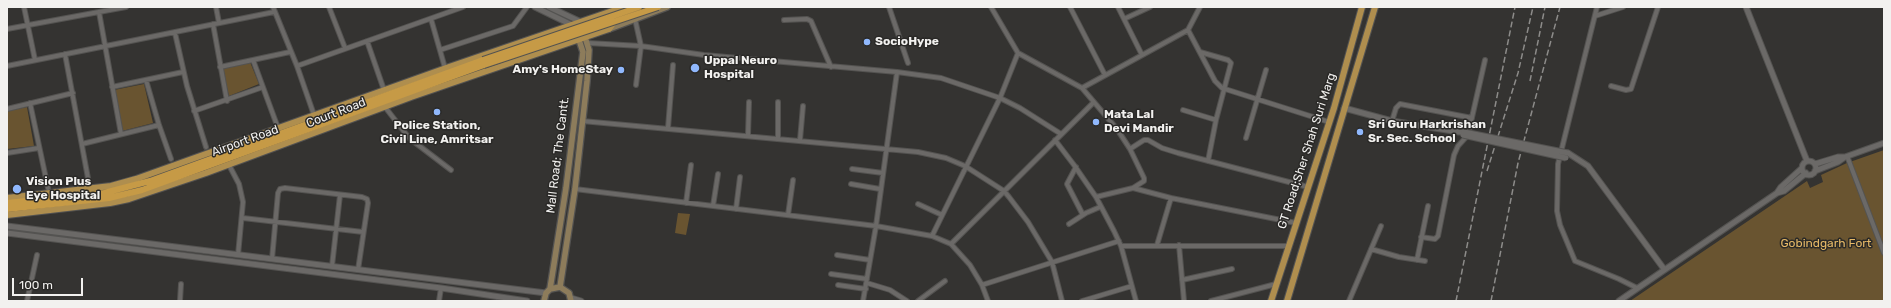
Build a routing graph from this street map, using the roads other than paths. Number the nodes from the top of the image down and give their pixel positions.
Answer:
1 (24, 7) edge
2 (91, 7) edge
3 (126, 7) edge
4 (216, 7) edge
5 (328, 7) edge
6 (463, 7) edge
7 (527, 7) edge
8 (535, 7) edge
9 (624, 7) edge
10 (639, 7) edge
11 (658, 7) edge
12 (667, 7) edge
13 (889, 7) edge
14 (991, 7) edge
15 (1070, 7) edge
16 (1118, 7) edge
17 (1150, 7) edge
18 (1200, 7) edge
19 (1362, 7) edge
20 (1375, 7) edge
21 (1597, 7) edge
22 (1623, 7) edge
23 (1658, 7) edge
24 (1746, 7) edge
25 (552, 8) edge
26 (273, 9) edge
27 (453, 9) edge
28 (614, 9) edge
29 (99, 12) junction
30 (92, 13) junction
31 (1595, 16) junction
32 (431, 19) junction
33 (635, 19) junction
34 (1124, 19) junction
35 (784, 20) dead end
36 (580, 22) junction
37 (219, 23) junction
38 (213, 24) junction
39 (28, 25) junction
40 (572, 25) junction
41 (7, 29) edge
42 (609, 29) junction
43 (1188, 30) junction
44 (175, 33) junction
45 (584, 40) junction
46 (367, 41) junction
47 (105, 46) junction
48 (641, 46) junction
49 (345, 48) junction
50 (440, 50) junction
51 (290, 52) junction
52 (1200, 52) junction
53 (1018, 53) junction
54 (64, 54) junction
55 (1142, 55) junction
56 (36, 60) junction
57 (253, 60) junction
58 (1485, 60) dead end
59 (484, 62) junction
60 (908, 63) dead end
61 (673, 65) dead end
62 (7, 66) edge
63 (297, 66) junction
64 (220, 67) junction
65 (831, 67) junction
66 (445, 68) junction
67 (1266, 70) dead end
68 (183, 72) junction
69 (897, 72) junction
70 (1105, 76) junction
71 (146, 80) junction
72 (636, 85) dead end
73 (1611, 86) dead end
74 (112, 87) junction
75 (263, 87) junction
76 (1082, 88) junction
77 (1224, 89) junction
78 (384, 90) junction
79 (73, 93) junction
80 (1000, 98) junction
81 (227, 100) junction
82 (1258, 100) junction
83 (749, 102) dead end
84 (778, 102) dead end
85 (1094, 102) junction
86 (30, 104) junction
87 (803, 106) dead end
88 (385, 107) junction
89 (1344, 108) junction
90 (7, 109) edge
91 (1183, 110) dead end
92 (194, 111) junction
93 (314, 115) junction
94 (1472, 118) junction
95 (1216, 120) junction
96 (582, 121) junction
97 (1392, 121) junction
98 (1329, 122) junction
99 (159, 125) junction
100 (278, 128) junction
101 (668, 128) junction
102 (121, 134) junction
103 (1061, 134) junction
104 (748, 135) junction
105 (778, 138) junction
106 (1246, 138) dead end
107 (800, 140) junction
108 (1055, 140) junction
109 (1884, 143) edge
110 (82, 144) junction
111 (206, 147) dead end
112 (39, 148) junction
113 (886, 149) junction
114 (1130, 149) junction
115 (7, 153) edge
116 (1846, 156) junction
117 (171, 159) dead end
118 (1208, 161) junction
119 (1807, 161) junction
120 (1815, 164) junction
121 (230, 165) junction
122 (691, 165) dead end
123 (965, 166) junction
124 (1076, 167) junction
125 (1802, 168) junction
126 (852, 169) dead end
127 (451, 170) dead end
128 (1815, 171) junction
129 (882, 173) junction
130 (718, 174) dead end
131 (1806, 174) junction
132 (740, 177) dead end
133 (793, 180) dead end
134 (851, 184) dead end
135 (1308, 187) junction
136 (48, 188) dead end
137 (1133, 188) junction
138 (90, 189) junction
139 (575, 189) junction
140 (880, 189) junction
141 (1004, 191) junction
142 (1777, 193) junction
143 (340, 196) junction
144 (1096, 197) junction
145 (7, 198) edge
146 (1171, 198) junction
147 (7, 203) edge
148 (686, 203) junction
149 (918, 204) dead end
150 (714, 206) junction
151 (1428, 206) dead end
152 (1100, 207) junction
153 (7, 209) edge
154 (736, 209) junction
155 (7, 215) edge
156 (788, 215) junction
157 (942, 215) junction
158 (1083, 215) junction
159 (243, 218) junction
160 (275, 221) junction
161 (1296, 223) junction
162 (1069, 224) dead end
163 (7, 226) edge
164 (876, 226) junction
165 (1381, 226) dead end
166 (336, 229) junction
167 (363, 232) junction
168 (7, 233) edge
169 (932, 236) junction
170 (1422, 237) junction
171 (1119, 241) junction
172 (951, 244) junction
173 (1157, 245) junction
174 (1179, 245) junction
175 (1121, 246) junction
176 (1288, 246) junction
177 (1371, 249) junction
178 (1884, 253) edge
179 (37, 255) dead end
180 (238, 255) junction
181 (837, 255) dead end
182 (272, 259) junction
183 (870, 260) junction
184 (1417, 260) junction
185 (1425, 261) dead end
186 (1052, 262) junction
187 (332, 266) junction
188 (1232, 269) dead end
189 (1664, 269) junction
190 (358, 270) junction
191 (832, 274) dead end
192 (1182, 280) junction
193 (867, 281) junction
194 (945, 281) dead end
195 (181, 284) dead end
196 (1276, 284) junction
197 (838, 285) dead end
198 (982, 285) junction
199 (1132, 286) junction
200 (560, 287) junction
201 (441, 288) junction
202 (1637, 288) junction
203 (866, 289) junction
204 (548, 291) junction
205 (571, 299) edge
206 (26, 301) edge
207 (180, 301) edge
208 (439, 301) edge
209 (527, 301) edge
210 (544, 301) edge
211 (581, 301) edge
212 (863, 301) edge
213 (907, 301) edge
214 (918, 301) edge
215 (988, 301) edge
216 (1062, 301) edge
217 (1082, 301) edge
218 (1136, 301) edge
219 (1184, 301) edge
220 (1212, 301) edge
221 (1271, 301) edge
222 (1287, 301) edge
223 (1349, 301) edge
224 (1619, 301) edge

1 - 39 street
2 - 30 street
3 - 29 street
4 - 37 street
5 - 49 street
6 - 27 street
7 - 50 street
8 - 40 street
9 - 28 main road, Court Road
9 - 42 main road
10 - 59 highway, bridge
11 - 59 highway, bridge
12 - 33 main road, Court Road
13 - 60 street
14 - 53 street
15 - 70 street
16 - 34 street
17 - 34 street
18 - 43 street
19 - 98 main road, GT Road;Sher Shah Suri Marg
20 - 89 main road, GT Road;Sher Shah Suri Marg
21 - 31 street
22 - 31 street
23 - 73 street
24 - 119 street
25 - 36 street
26 - 37 street
26 - 51 street
27 - 32 street
28 - 36 main road, Court Road
29 - 30 street
29 - 47 street
30 - 39 street
31 - 202 street
32 - 46 street
32 - 50 street
33 - 42 main road, Court Road
33 - 48 street
34 - 55 street
35 - 65 street
36 - 40 main road, Court Road
36 - 45 main road, Mall Road; The Cantt.
37 - 38 street
38 - 44 street
38 - 64 street
39 - 41 street
39 - 56 street
40 - 45 main road, Mall Road; The Cantt.
40 - 66 main road, Court Road
42 - 45 main road, Court Road
43 - 52 street
43 - 55 street
44 - 47 street
44 - 68 street
45 - 48 street
45 - 88 main road, Court Road
45 - 96 main road, Mall Road; The Cantt.
45 - 204 main road, Mall Road; The Cantt.
46 - 49 street
46 - 78 street
47 - 54 street
47 - 74 street
48 - 65 street
48 - 72 street
49 - 63 street
50 - 66 street
51 - 57 street
51 - 63 street
52 - 77 street
52 - 77 street
53 - 76 street
53 - 80 street
54 - 56 street
54 - 79 street
55 - 70 street
56 - 62 street
57 - 64 street
57 - 75 street
58 - 94 street
59 - 147 highway, Airport Road
59 - 153 highway, Airport Road
61 - 101 street
63 - 93 street
64 - 81 street
65 - 69 street
66 - 78 main road, Court Road
67 - 82 street
68 - 71 street
68 - 92 street
69 - 80 street
69 - 113 street
70 - 76 street
71 - 74 street
71 - 99 street
74 - 102 street
75 - 81 street
75 - 100 street
76 - 85 street
77 - 82 street
77 - 95 street
78 - 93 main road, Court Road
79 - 86 street
79 - 110 street
80 - 103 street
80 - 123 street
81 - 92 street
82 - 98 street
82 - 106 street
83 - 104 street
84 - 105 street
85 - 103 street
85 - 114 street
86 - 90 street
86 - 112 street
87 - 107 street
88 - 121 main road, Court Road
88 - 127 street
89 - 97 street
89 - 222 main road, GT Road;Sher Shah Suri Marg
91 - 95 street
92 - 111 street
93 - 100 main road, Court Road
94 - 97 street
94 - 170 street
95 - 118 street
96 - 101 street
96 - 139 main road, Mall Road; The Cantt.
97 - 189 street, bridge
98 - 135 main road, GT Road;Sher Shah Suri Marg
99 - 102 street
99 - 117 street
100 - 138 main road, Court Road
101 - 104 street
102 - 110 street
103 - 108 street
104 - 105 street
105 - 107 street
107 - 113 street
108 - 124 street
108 - 141 street
109 - 116 street
110 - 138 street
112 - 115 street
112 - 136 street
113 - 123 street
113 - 129 street
114 - 118 street
114 - 137 street
116 - 120 street
116 - 128 street
116 - 178 street
118 - 135 street
119 - 120 street
119 - 125 street
120 - 128 street
121 - 155 main road, Court Road
121 - 159 street
122 - 148 street
123 - 141 street
123 - 157 street
124 - 144 street
124 - 158 street
125 - 131 street
125 - 142 street
126 - 129 street
128 - 131 street
129 - 140 street
130 - 150 street
131 - 142 street
132 - 154 street
133 - 156 street
134 - 140 street
135 - 161 main road, GT Road;Sher Shah Suri Marg
137 - 144 street
137 - 146 street
138 - 145 main road, Court Road
139 - 148 street
139 - 200 main road, Mall Road; The Cantt.
140 - 164 street
141 - 172 street
141 - 186 street
142 - 189 street
143 - 160 street
143 - 166 street
143 - 167 street
144 - 152 street
146 - 161 street
146 - 173 street
148 - 150 street
149 - 157 street
150 - 154 street
151 - 170 street
152 - 158 street
152 - 171 street
154 - 156 street
156 - 164 street
157 - 169 street
158 - 162 street
159 - 160 street
159 - 180 street
160 - 166 street
160 - 182 street
161 - 176 main road, GT Road;Sher Shah Suri Marg
163 - 180 street
164 - 169 street
164 - 183 street
165 - 177 street
166 - 167 street
166 - 187 street
167 - 190 street
168 - 201 street
169 - 172 street
170 - 184 street
171 - 175 street
171 - 186 street
172 - 198 street
173 - 174 street
173 - 175 street
174 - 176 street
174 - 192 street
175 - 199 street
176 - 196 main road, GT Road;Sher Shah Suri Marg
177 - 184 street
177 - 223 street
179 - 206 street
180 - 182 street
181 - 183 street
182 - 187 street
183 - 193 street
184 - 185 street
186 - 198 street
186 - 216 street
187 - 190 street
188 - 192 street
189 - 202 street
190 - 204 street
191 - 193 street
192 - 219 street
193 - 203 street
193 - 213 street
194 - 214 street
195 - 207 street
196 - 220 street
196 - 221 main road, GT Road;Sher Shah Suri Marg
197 - 203 street
198 - 215 street
199 - 217 street
199 - 218 street
200 - 204 main road
200 - 205 main road
201 - 208 street
201 - 209 street
202 - 224 street
203 - 212 street
204 - 210 main road, Mall Road; The Cantt.
205 - 211 street

